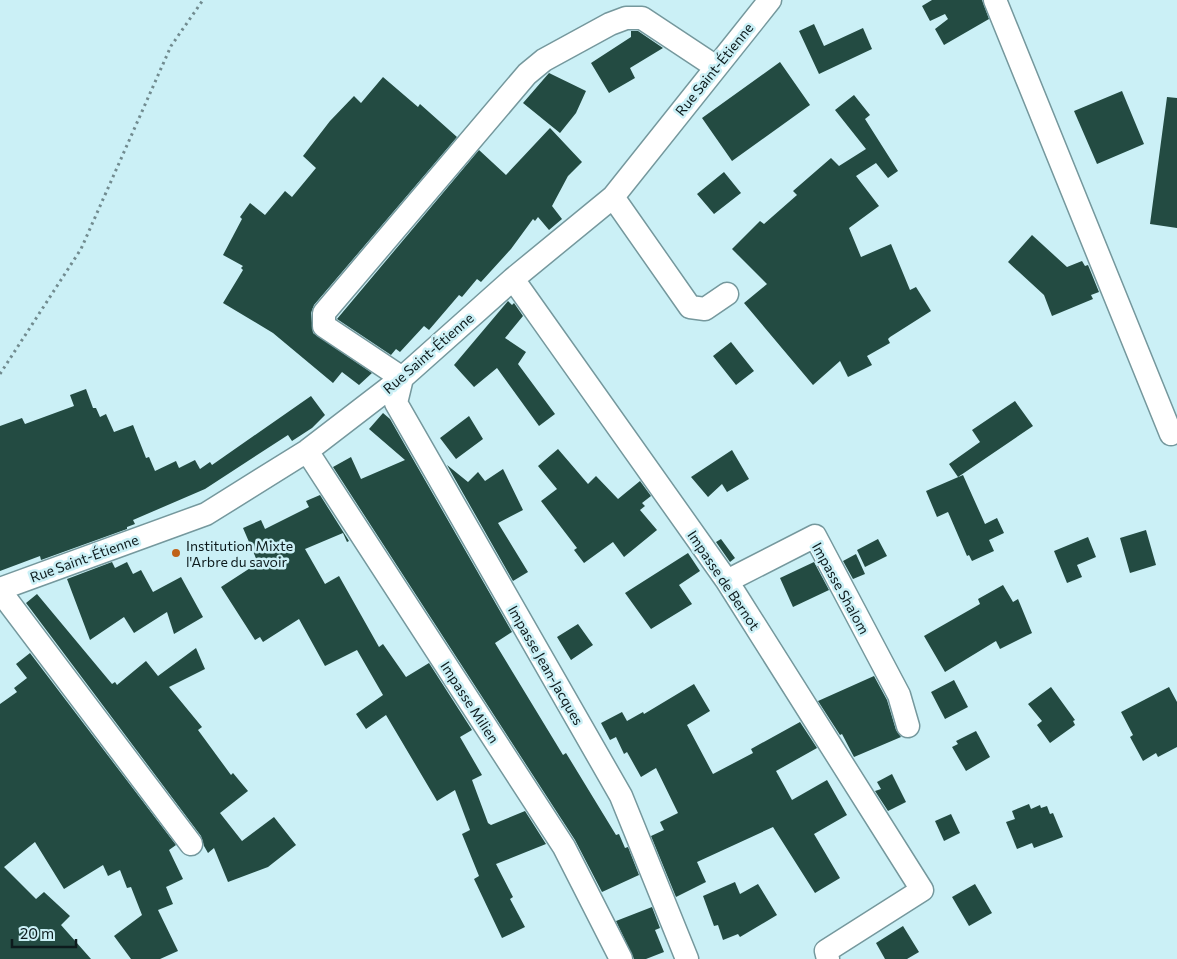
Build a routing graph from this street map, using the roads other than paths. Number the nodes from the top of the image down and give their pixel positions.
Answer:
1 (770, 0) edge
2 (995, 0) edge
3 (716, 67) junction
4 (613, 197) junction
5 (513, 279) junction
6 (727, 294) dead end
7 (402, 378) junction
8 (1171, 434) dead end
9 (307, 451) junction
10 (727, 581) junction
11 (0, 590) edge
12 (908, 726) dead end
13 (191, 844) dead end
14 (622, 959) edge
15 (687, 959) edge
16 (828, 959) edge

1 - 3 street, Rue Saint-Étienne
2 - 8 street
3 - 4 street, Rue Saint-Étienne
3 - 7 street
4 - 5 street, Rue Saint-Étienne
4 - 6 street
5 - 7 street, Rue Saint-Étienne
5 - 10 street, Impasse de Bernot
7 - 9 street, Rue Saint-Étienne
7 - 15 street, Impasse Jean-Jacques
9 - 11 street, Rue Saint-Étienne
9 - 14 street, Impasse Milien
10 - 12 street, Impasse Shalom
10 - 16 street, Impasse de Bernot
11 - 13 street

